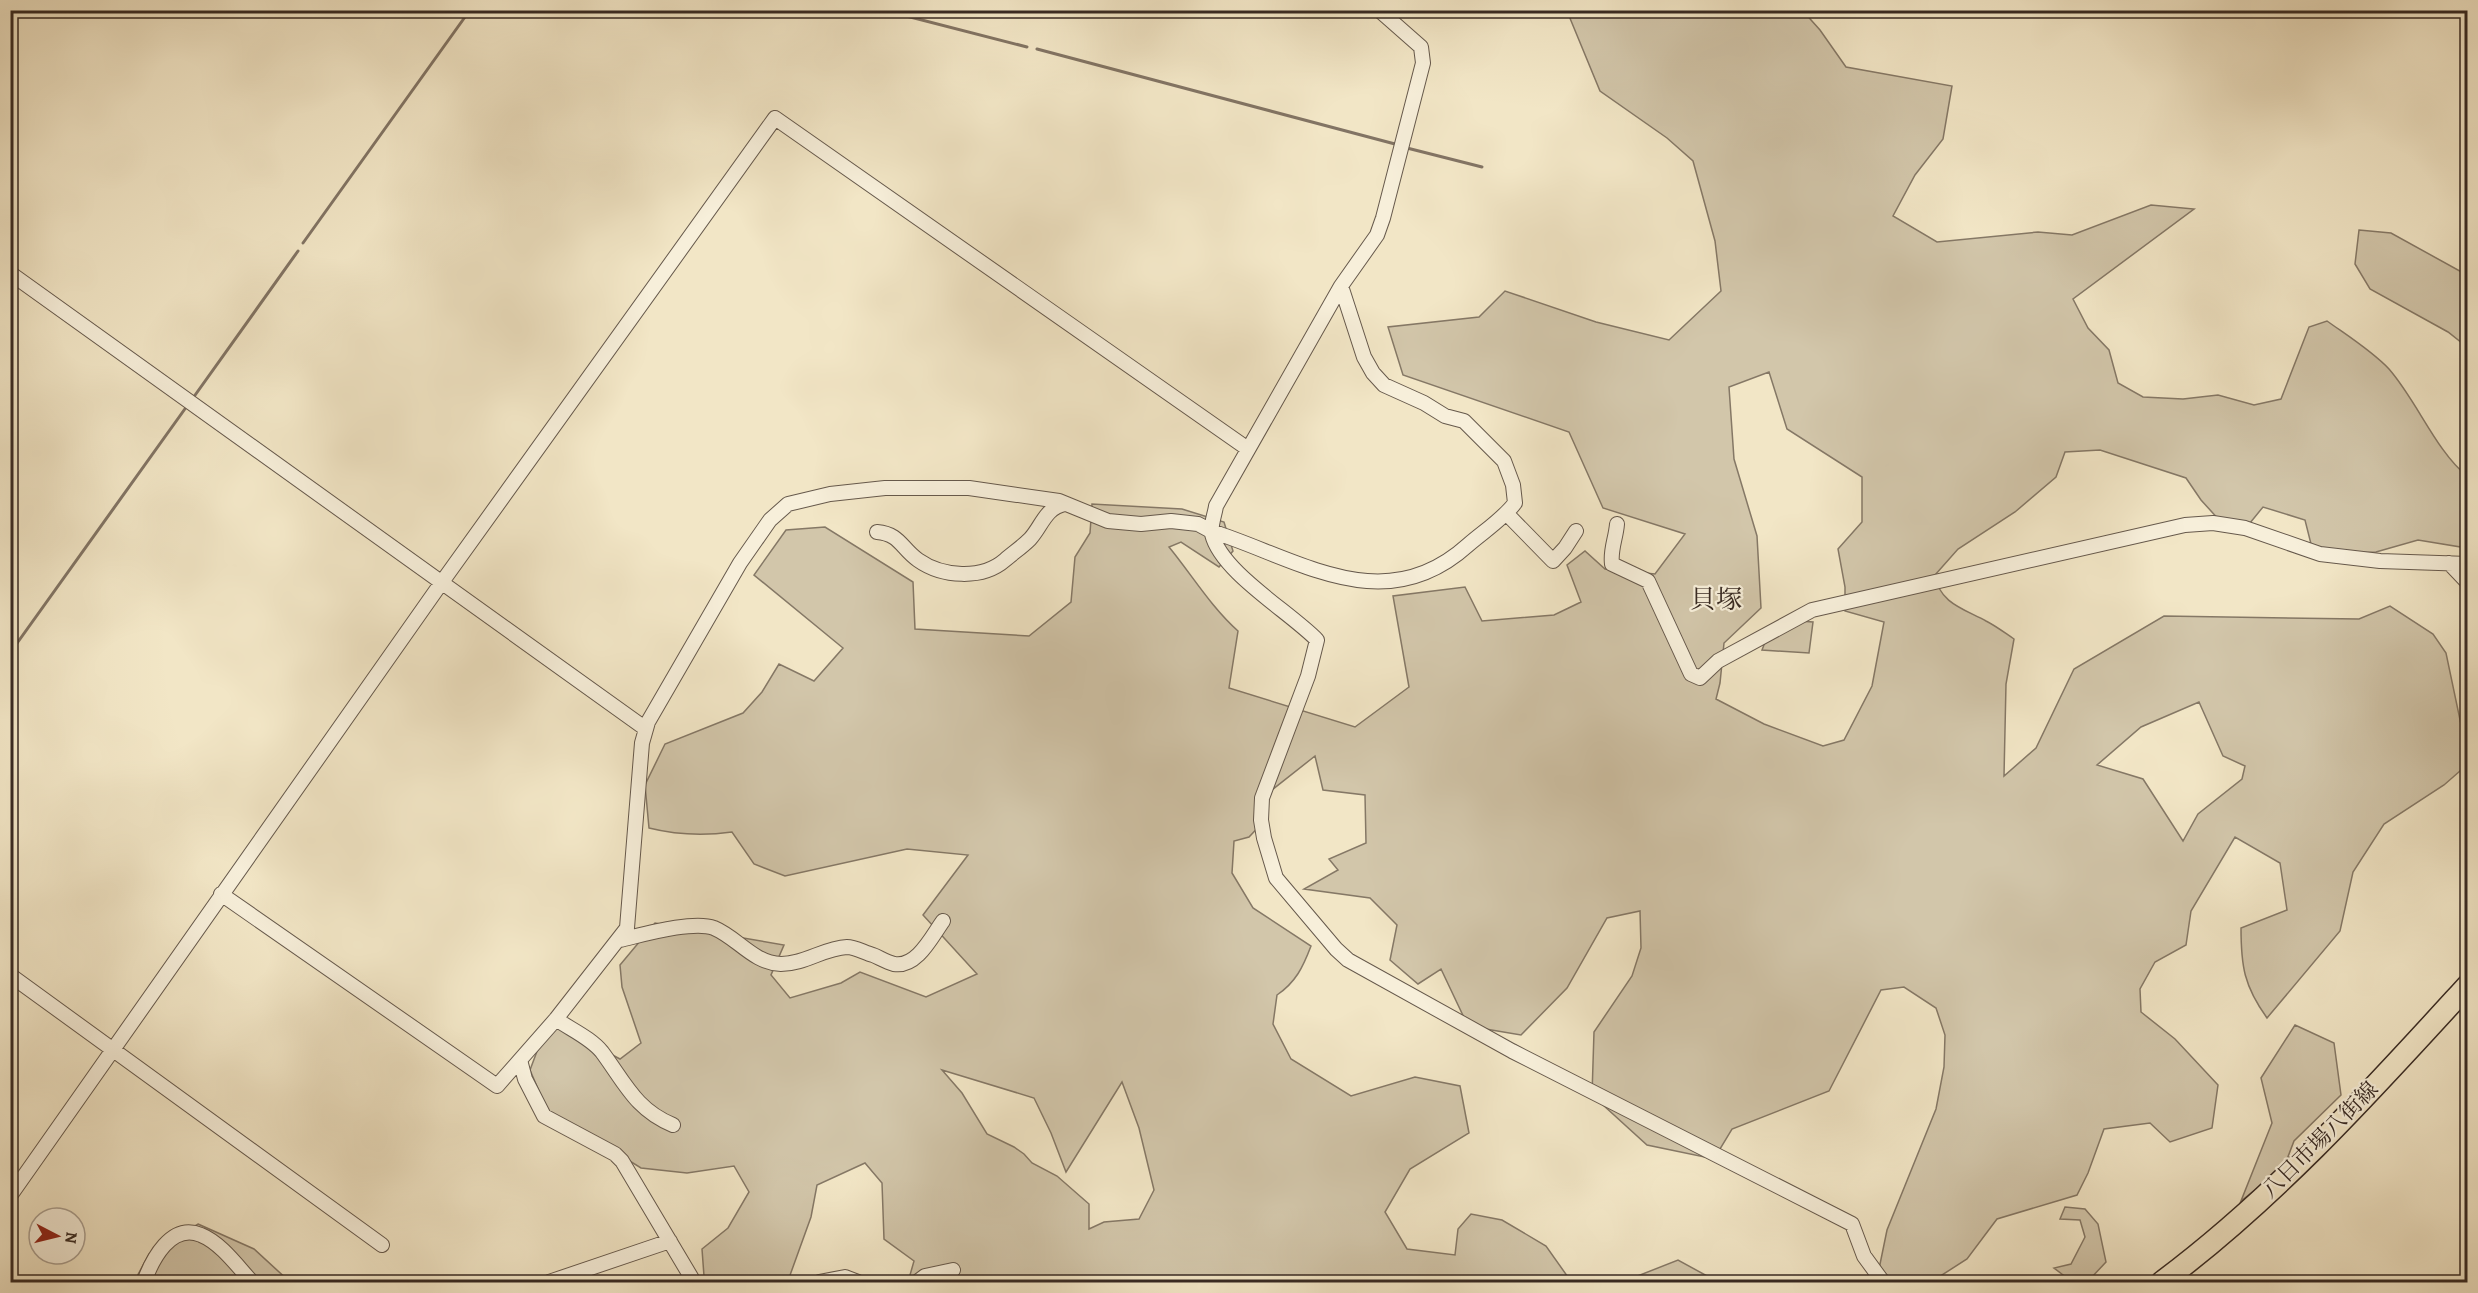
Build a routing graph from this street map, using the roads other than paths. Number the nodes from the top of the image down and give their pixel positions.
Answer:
1 (1379, 10) edge
2 (10, 273) edge
3 (1341, 286) junction
4 (1248, 449) junction
5 (1065, 504) junction
6 (1507, 514) junction
7 (1617, 524) dead end
8 (1211, 531) junction
9 (1576, 531) dead end
10 (877, 532) dead end
11 (2449, 563) junction
12 (2468, 564) edge
13 (442, 582) junction
14 (2468, 584) edge
15 (646, 729) junction
16 (221, 894) junction
17 (943, 921) dead end
18 (620, 940) junction
19 (10, 975) edge
20 (2468, 985) edge
21 (556, 1019) junction
22 (113, 1049) junction
23 (520, 1060) junction
24 (673, 1125) dead end
25 (10, 1196) edge
26 (670, 1241) junction
27 (382, 1245) dead end
28 (953, 1270) dead end
29 (144, 1282) edge
30 (252, 1282) edge
31 (549, 1282) edge
32 (694, 1282) edge
33 (819, 1282) edge
34 (858, 1282) edge
35 (917, 1282) edge
36 (1883, 1282) edge
37 (2162, 1282) edge

1 - 3 street
2 - 13 street
3 - 4 street
3 - 6 street
4 - 8 street
4 - 13 street
5 - 8 street
5 - 10 street
5 - 15 street
6 - 8 street
6 - 9 street
7 - 11 street
8 - 36 street
11 - 12 street
11 - 14 street
13 - 15 street
13 - 16 street
15 - 18 street
16 - 22 street
16 - 23 street
17 - 18 street
18 - 21 street
19 - 22 street
20 - 37 main road, 八日市場八街線
21 - 23 street
21 - 24 street
22 - 25 street
22 - 27 street
23 - 26 street
26 - 31 street
26 - 32 street
28 - 35 street
29 - 30 street
33 - 34 street

